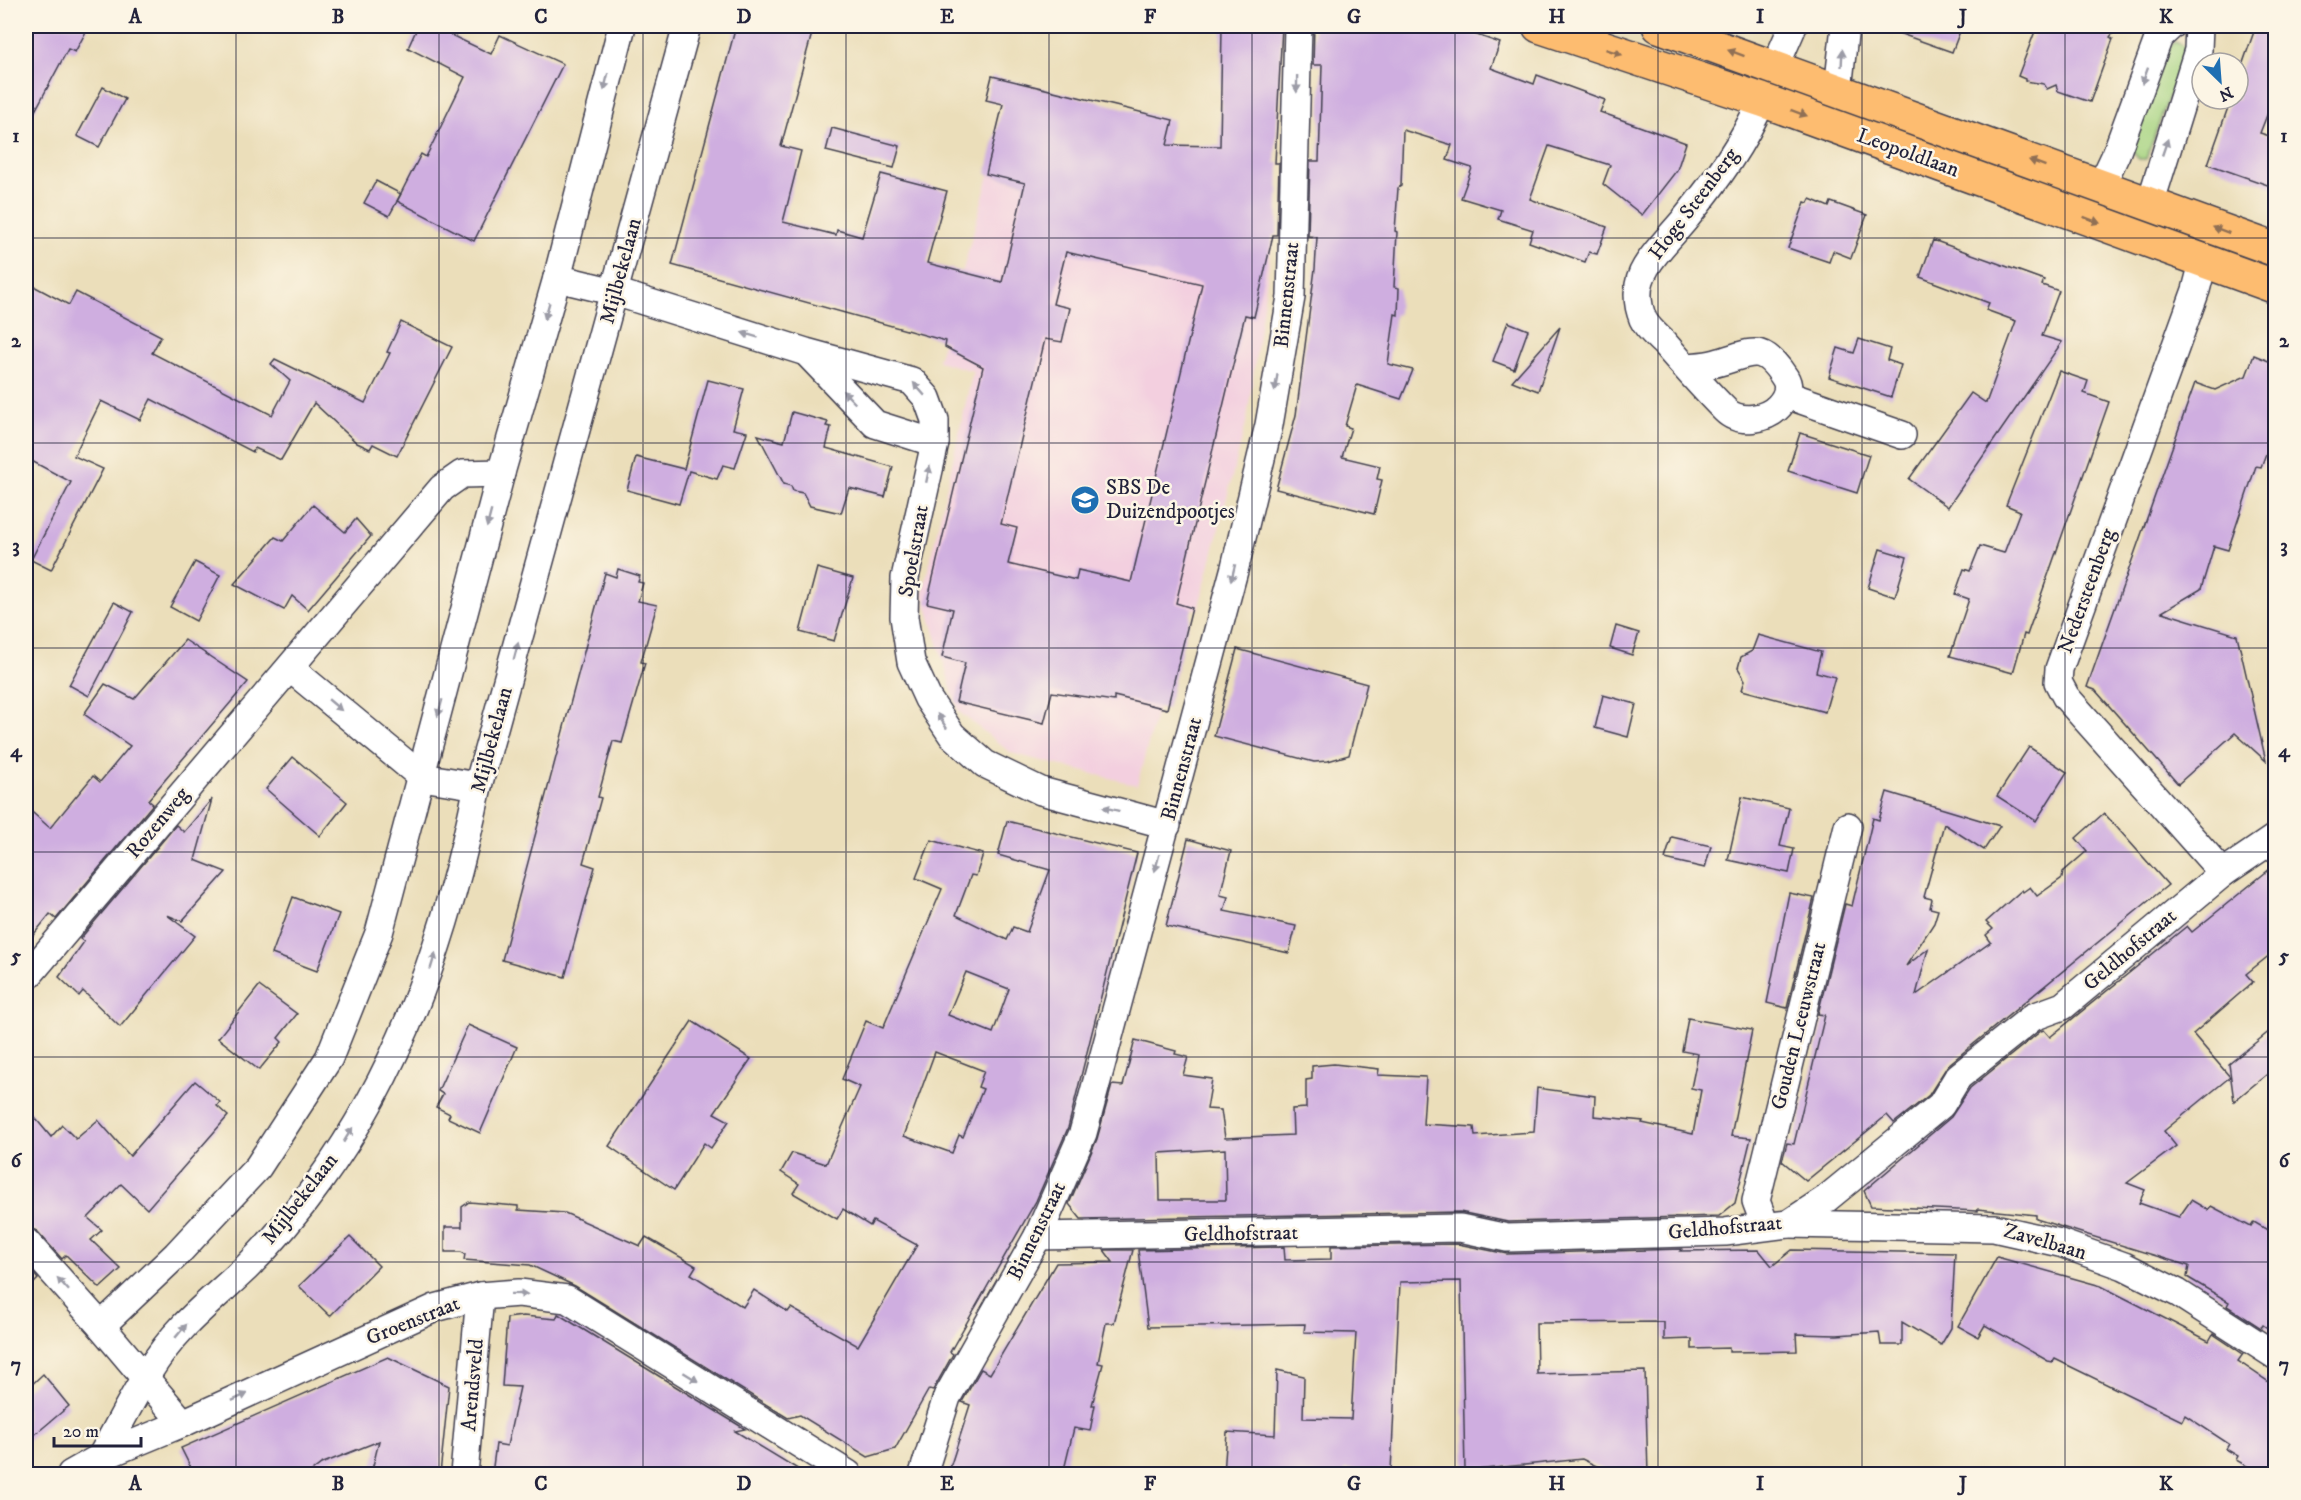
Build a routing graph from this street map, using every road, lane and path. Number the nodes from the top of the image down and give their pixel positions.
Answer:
1 (622, 26) edge
2 (687, 26) edge
3 (1298, 26) edge
4 (1539, 26) edge
5 (1659, 26) edge
6 (1792, 26) edge
7 (1845, 26) edge
8 (2171, 26) edge
9 (2199, 26) edge
10 (1775, 67) junction
11 (1838, 90) junction
12 (1762, 100) junction
13 (2101, 186) junction
14 (2150, 204) junction
15 (2276, 250) edge
16 (2203, 263) junction
17 (557, 278) junction
18 (2276, 287) edge
19 (615, 292) junction
20 (806, 352) junction
21 (1685, 367) junction
22 (1787, 395) junction
23 (1902, 435) dead end
24 (935, 443) junction
25 (501, 474) junction
26 (290, 668) junction
27 (422, 777) junction
28 (478, 786) junction
29 (1167, 825) junction
30 (1848, 826) dead end
31 (2276, 837) edge
32 (2223, 873) junction
33 (26, 978) edge
34 (1777, 1224) junction
35 (1038, 1236) junction
36 (26, 1242) edge
37 (480, 1296) junction
38 (101, 1326) junction
39 (2276, 1356) edge
40 (146, 1377) junction
41 (183, 1423) junction
42 (101, 1457) junction
43 (71, 1474) edge
44 (464, 1474) edge
45 (848, 1474) edge
46 (922, 1474) edge

1 -> 17 street
2 - 19 street, Mijlbekelaan
3 -> 29 street, Binnenstraat
4 -> 12 main road, Leopoldlaan
10 -> 5 main road, Leopoldlaan
6 - 10 street
11 -> 7 street
8 -> 13 street
14 -> 9 street
10 - 11 main road, Leopoldlaan
13 -> 11 main road, Leopoldlaan
12 -> 16 main road, Leopoldlaan
12 - 21 street, Hoge Steenberg
13 - 14 main road, Leopoldlaan
15 -> 14 main road, Leopoldlaan
16 - 18 main road, Leopoldlaan
16 - 32 street, Nedersteenberg
17 - 19 street, Spoelstraat
17 -> 25 street
20 -> 19 street, Spoelstraat
28 -> 19 street, Mijlbekelaan
24 -> 20 street, Spoelstraat
24 -> 20 street, Spoelstraat
21 - 22 street
21 - 22 street, Hoge Steenberg
22 - 23 street
29 -> 24 street, Spoelstraat
25 - 26 street, Rozenweg
25 -> 27 street
26 -> 27 street
26 - 33 street, Rozenweg
27 - 28 street
27 - 38 street
40 -> 28 street, Mijlbekelaan
29 -> 35 street, Binnenstraat
30 - 34 street, Gouden Leeuwstraat
31 - 32 street, Geldhofstraat
32 - 34 street, Geldhofstraat
34 - 35 street, Geldhofstraat
34 - 39 street, Zavelbaan
35 - 46 street, Binnenstraat
38 -> 36 street
41 -> 37 street, Groenstraat
37 - 44 street, Arendsveld
37 -> 45 street, Groenstraat
38 - 40 street
40 - 41 street
40 - 42 street, Mijlbekelaan
41 - 42 street, Groenstraat
42 - 43 street, Groenstraat

